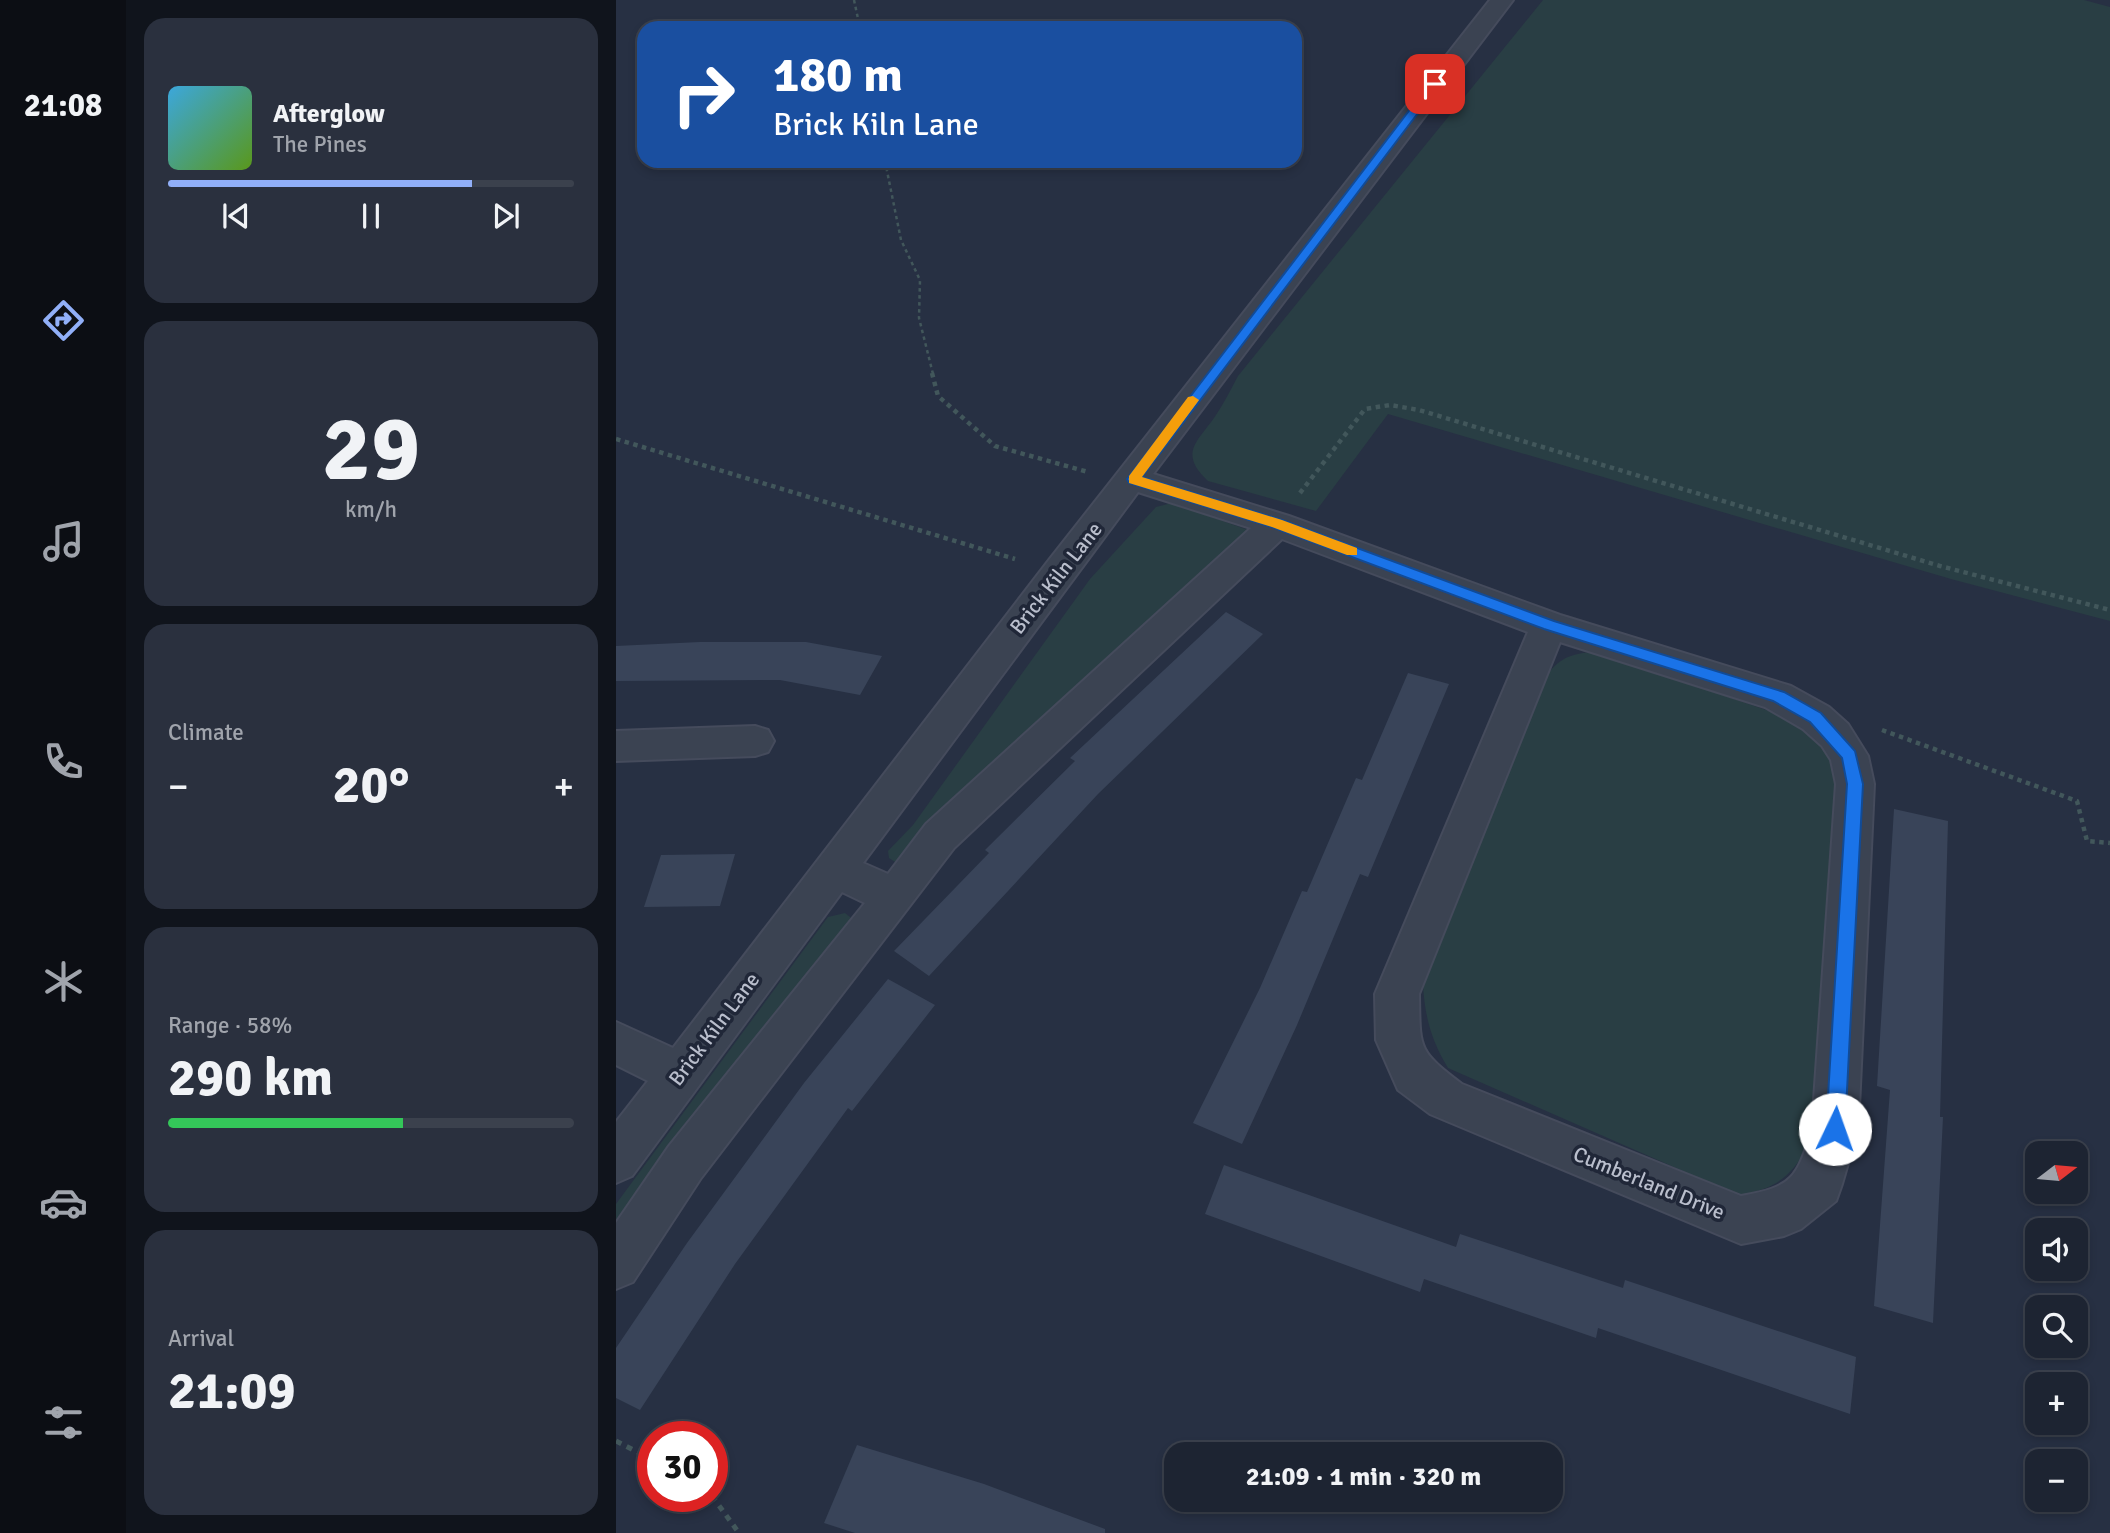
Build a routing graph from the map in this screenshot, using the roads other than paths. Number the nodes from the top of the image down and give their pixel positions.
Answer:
1 (1502, 0) edge
2 (1133, 479) junction
3 (1277, 524) junction
4 (1549, 625) junction
5 (755, 741) dead end
6 (616, 746) edge
7 (834, 869) junction
8 (895, 897) junction
9 (616, 1043) edge
10 (680, 1074) junction
11 (616, 1160) edge
12 (616, 1265) edge

1 - 2 street, Brick Kiln Lane
2 - 3 street, Cumberland Drive
2 - 7 street, Brick Kiln Lane
3 - 4 street, Cumberland Drive
3 - 8 street
4 - 4 street, Cumberland Drive
5 - 6 street
7 - 8 street
7 - 10 street, Brick Kiln Lane
8 - 12 street
9 - 10 street
10 - 11 street, Brick Kiln Lane

